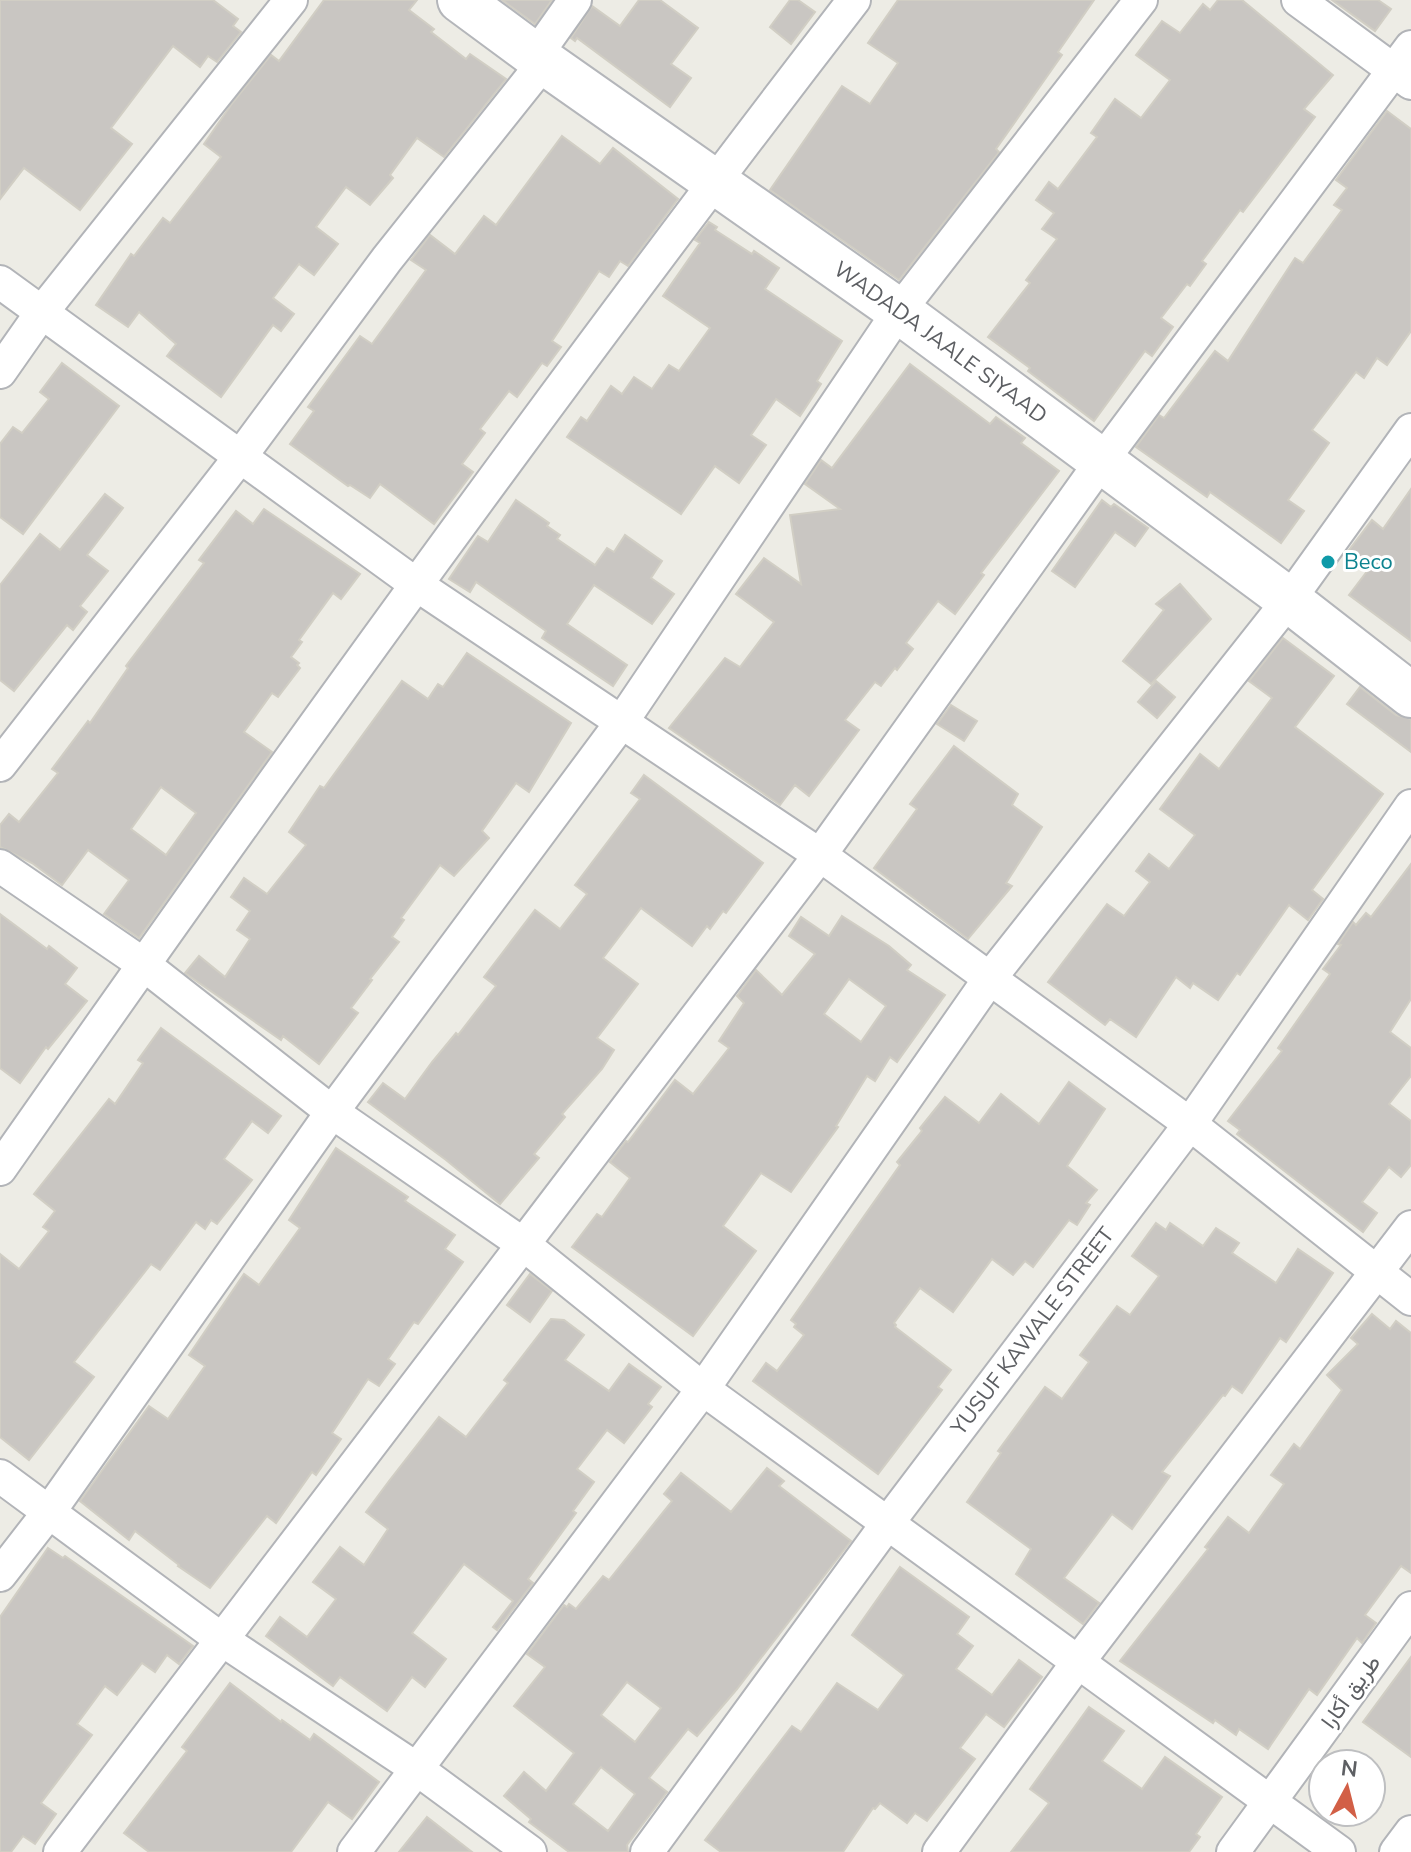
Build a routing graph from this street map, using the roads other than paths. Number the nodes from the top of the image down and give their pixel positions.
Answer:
1 (291, 0) edge
2 (460, 0) edge
3 (575, 0) edge
4 (854, 0) edge
5 (1141, 0) edge
6 (1298, 0) edge
7 (544, 62) junction
8 (1405, 67) edge
9 (714, 182) junction
10 (0, 282) edge
11 (899, 311) junction
12 (42, 312) junction
13 (0, 372) edge
14 (1411, 430) edge
15 (240, 457) junction
16 (1101, 462) junction
17 (417, 585) junction
18 (1289, 600) junction
19 (1411, 695) edge
20 (621, 723) junction
21 (0, 765) edge
22 (1411, 806) edge
23 (820, 855) junction
24 (0, 866) edge
25 (143, 964) junction
26 (990, 978) junction
27 (332, 1112) junction
28 (1190, 1124) junction
29 (0, 1169) edge
30 (1411, 1227) edge
31 (523, 1244) junction
32 (1378, 1274) junction
33 (1411, 1299) edge
34 (703, 1389) junction
35 (0, 1476) edge
36 (49, 1512) junction
37 (887, 1524) junction
38 (0, 1575) edge
39 (1411, 1608) edge
40 (221, 1639) junction
41 (1078, 1662) junction
42 (417, 1769) junction
43 (1271, 1802) junction
44 (1411, 1832) edge
45 (60, 1852) edge
46 (354, 1852) edge
47 (530, 1852) edge
48 (647, 1852) edge
49 (939, 1852) edge
50 (1233, 1852) edge
51 (1339, 1852) edge
52 (1396, 1852) edge

1 - 12 street
2 - 7 main road, WADADA JAALE SIYAAD
3 - 7 street
4 - 9 street
5 - 11 street
6 - 8 street
7 - 9 main road, WADADA JAALE SIYAAD
7 - 15 street
8 - 16 street
9 - 11 main road, WADADA JAALE SIYAAD
9 - 17 street
10 - 12 street
11 - 16 main road, WADADA JAALE SIYAAD
11 - 20 street
12 - 13 street
12 - 15 street
14 - 18 street
15 - 17 street
15 - 21 street
16 - 18 main road, WADADA JAALE SIYAAD
16 - 23 street
17 - 20 street
17 - 25 street
18 - 19 main road, WADADA JAALE SIYAAD
18 - 26 street
20 - 23 street
20 - 27 street
22 - 28 street, YUSUF KAWALE STREET
23 - 26 street
23 - 31 street
24 - 25 street
25 - 27 street
25 - 29 street
26 - 28 street
26 - 34 street
27 - 31 street
27 - 36 street
28 - 32 street
28 - 37 street, YUSUF KAWALE STREET
30 - 32 street
31 - 34 street
31 - 40 street
32 - 33 street
32 - 41 street
34 - 37 street
34 - 42 street
35 - 36 street
36 - 38 street
36 - 40 street
37 - 41 street
37 - 48 street, YUSUF KAWALE STREET
39 - 43 street, طريق أكارا
40 - 42 street
40 - 45 street
41 - 43 street
41 - 49 street
42 - 46 street
42 - 47 street
43 - 50 street, طريق أكارا
43 - 51 street
44 - 52 street

